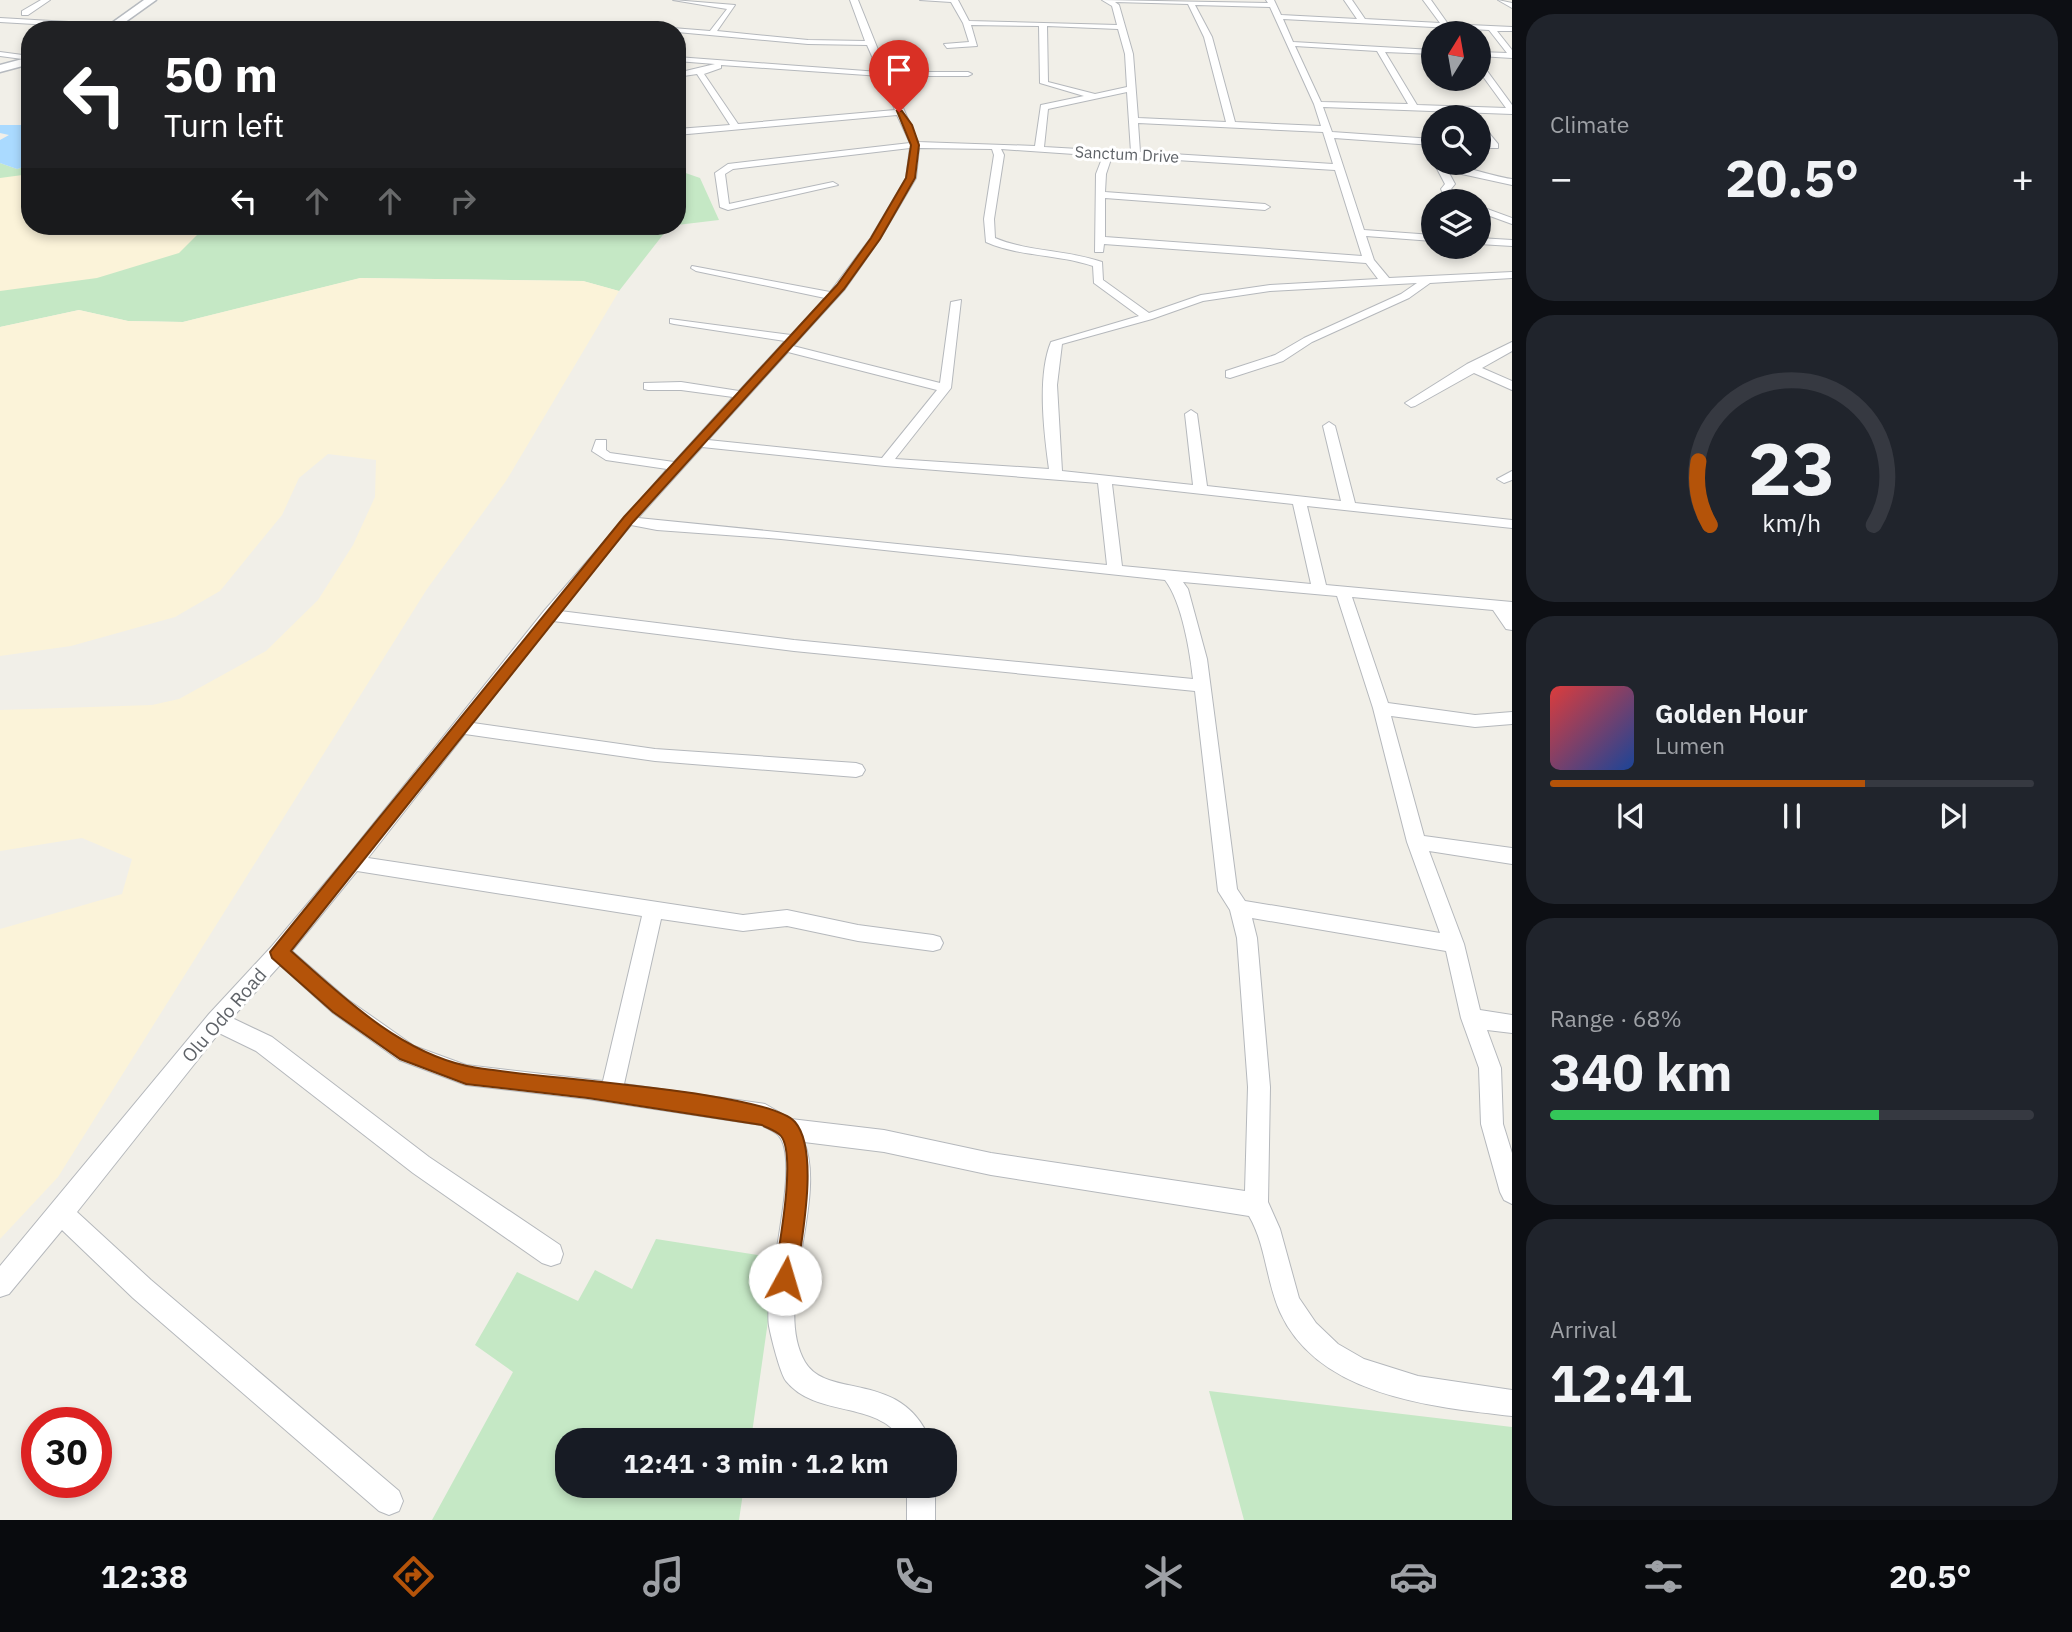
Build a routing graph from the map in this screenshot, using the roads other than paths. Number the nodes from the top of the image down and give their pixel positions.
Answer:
1 (46, 0) edge
2 (141, 0) edge
3 (151, 0) edge
4 (677, 0) edge
5 (854, 0) edge
6 (924, 0) edge
7 (952, 0) edge
8 (1109, 0) edge
9 (1348, 0) edge
10 (1427, 0) edge
11 (1178, 1) edge
12 (1191, 2) junction
13 (1272, 3) edge
14 (26, 13) dead end
15 (1278, 17) junction
16 (0, 20) edge
17 (113, 21) edge
18 (116, 21) edge
19 (1442, 21) edge
20 (21, 22) edge
21 (1363, 22) junction
22 (967, 23) junction
23 (1042, 24) junction
24 (1421, 25) edge
25 (1121, 27) junction
26 (1491, 28) joint
27 (1512, 29) edge
28 (686, 31) edge
29 (712, 33) junction
30 (870, 43) junction
31 (1293, 44) junction
32 (947, 46) dead end
33 (1380, 49) junction
34 (1421, 51) edge
35 (0, 54) edge
36 (1491, 54) edge
37 (1512, 55) edge
38 (21, 58) edge
39 (686, 60) edge
40 (21, 63) edge
41 (731, 64) junction
42 (0, 71) edge
43 (701, 71) junction
44 (686, 74) edge
45 (968, 74) dead end
46 (884, 75) junction
47 (1491, 82) edge
48 (1132, 89) junction
49 (1092, 96) junction
50 (1318, 104) junction
51 (1414, 107) junction
52 (1421, 108) edge
53 (1512, 111) edge
54 (899, 112) junction
55 (1491, 113) edge
56 (1134, 120) junction
57 (1231, 125) junction
58 (735, 126) junction
59 (686, 131) edge
60 (1327, 132) junction
61 (1491, 137) edge
62 (1421, 144) edge
63 (915, 145) junction
64 (995, 146) junction
65 (1491, 146) edge
66 (1039, 150) junction
67 (1108, 153) junction
68 (1136, 154) junction
69 (1339, 167) junction
70 (1476, 175) edge
71 (1512, 182) edge
72 (833, 185) dead end
73 (1100, 195) junction
74 (1265, 207) dead end
75 (1491, 213) edge
76 (1512, 221) edge
77 (1360, 233) junction
78 (1421, 237) edge
79 (1099, 240) junction
80 (1491, 242) edge
81 (1512, 243) edge
82 (1369, 261) junction
83 (1098, 264) junction
84 (696, 268) dead end
85 (1512, 275) edge
86 (1429, 278) junction
87 (1385, 281) junction
88 (833, 296) junction
89 (957, 302) dead end
90 (1148, 317) junction
91 (674, 321) dead end
92 (789, 344) junction
93 (1512, 346) edge
94 (1471, 367) junction
95 (1230, 374) dead end
96 (648, 386) dead end
97 (1512, 386) edge
98 (945, 387) junction
99 (743, 395) junction
100 (1411, 402) dead end
101 (1191, 414) dead end
102 (1329, 426) dead end
103 (601, 443) dead end
104 (698, 443) junction
105 (885, 462) junction
106 (677, 466) junction
107 (1056, 474) junction
108 (1105, 480) junction
109 (1201, 491) junction
110 (1299, 500) junction
111 (1349, 505) junction
112 (628, 520) junction
113 (1512, 524) edge
114 (1115, 570) junction
115 (1170, 576) junction
116 (1320, 590) junction
117 (1343, 592) junction
118 (1504, 606) edge
119 (549, 615) junction
120 (1512, 625) edge
121 (1203, 686) junction
122 (1381, 708) junction
123 (1512, 718) edge
124 (460, 727) junction
125 (856, 771) dead end
126 (1416, 842) junction
127 (1512, 856) edge
128 (353, 863) junction
129 (654, 908) junction
130 (1238, 908) junction
131 (933, 943) dead end
132 (1454, 944) junction
133 (279, 952) junction
134 (1472, 1018) junction
135 (216, 1021) junction
136 (1512, 1024) edge
137 (611, 1092) junction
138 (788, 1129) junction
139 (1512, 1192) edge
140 (1256, 1205) junction
141 (61, 1213) junction
142 (551, 1254) dead end
143 (0, 1285) edge
144 (1512, 1403) edge
145 (911, 1428) edge
146 (921, 1498) edge
147 (389, 1501) dead end
148 (920, 1520) edge

1 - 14 street
2 - 17 main road
3 - 18 main road
4 - 29 street
5 - 30 street
6 - 7 street
7 - 22 street
8 - 11 street
8 - 25 street
9 - 21 street
10 - 19 street
11 - 12 street
12 - 13 street
12 - 57 street
13 - 15 street
15 - 21 street
15 - 31 street
16 - 20 street
21 - 24 street
22 - 23 street
22 - 32 street
23 - 25 street
23 - 49 street
25 - 48 street
26 - 27 street
26 - 37 street
28 - 29 street
29 - 30 street
30 - 46 street
31 - 33 street
31 - 50 street
33 - 34 street
33 - 51 street
35 - 38 street
36 - 37 street
39 - 41 street
40 - 42 main road
41 - 43 street
41 - 46 street
43 - 44 street
43 - 58 street
45 - 46 street
46 - 54 street
47 - 53 street
48 - 49 street
48 - 56 street
49 - 66 street
50 - 51 street
50 - 60 street
51 - 52 street
53 - 55 street
54 - 58 street
54 - 63 street
56 - 57 street
56 - 68 street
57 - 60 street
58 - 59 street
60 - 62 street
60 - 69 street
61 - 65 street
63 - 64 street, Sanctum Drive
63 - 72 street, Sanctum Drive
63 - 88 street, Olu Odo Road
64 - 66 street, Sanctum Drive
64 - 83 street
66 - 67 street, Sanctum Drive
67 - 68 street, Sanctum Drive
67 - 73 street
68 - 69 street, Sanctum Drive
69 - 77 street
70 - 71 street
73 - 74 street
73 - 79 street
75 - 76 street
77 - 78 street
77 - 82 street
79 - 82 street
79 - 83 street
80 - 81 street
82 - 87 street
83 - 90 street
84 - 88 street
85 - 86 street
86 - 87 street
86 - 95 street
87 - 90 street
88 - 92 street, Olu Odo Road
89 - 98 street
90 - 107 street
91 - 92 street
92 - 98 street
92 - 99 street, Olu Odo Road
93 - 94 street
94 - 97 street
94 - 100 street
96 - 99 street
98 - 105 street
99 - 104 street, Olu Odo Road
101 - 109 street
102 - 111 street
103 - 106 street
104 - 105 street
104 - 106 street, Olu Odo Road
105 - 107 street
106 - 112 street, Olu Odo Road
107 - 108 street
108 - 109 street
108 - 114 street
109 - 110 street
110 - 111 street
110 - 116 street
111 - 113 street
112 - 114 street
112 - 119 street, Olu Odo Road
114 - 115 street
115 - 116 street
115 - 121 street
116 - 117 street
117 - 118 street
117 - 122 street
118 - 120 street
119 - 121 street
119 - 124 street, Olu Odo Road
121 - 130 street
122 - 123 street
122 - 126 street
124 - 125 street
124 - 128 street, Olu Odo Road
126 - 127 street
126 - 132 street
128 - 129 street
128 - 133 street, Olu Odo Road
129 - 131 street
129 - 137 street
130 - 132 street
130 - 140 street
132 - 134 street
133 - 135 street, Olu Odo Road
133 - 137 street
134 - 136 street
134 - 139 street
135 - 141 street, Olu Odo Road
135 - 142 street
137 - 138 street
138 - 140 street
138 - 145 street
140 - 144 street
141 - 143 street, Olu Odo Road
141 - 147 street
146 - 148 street

